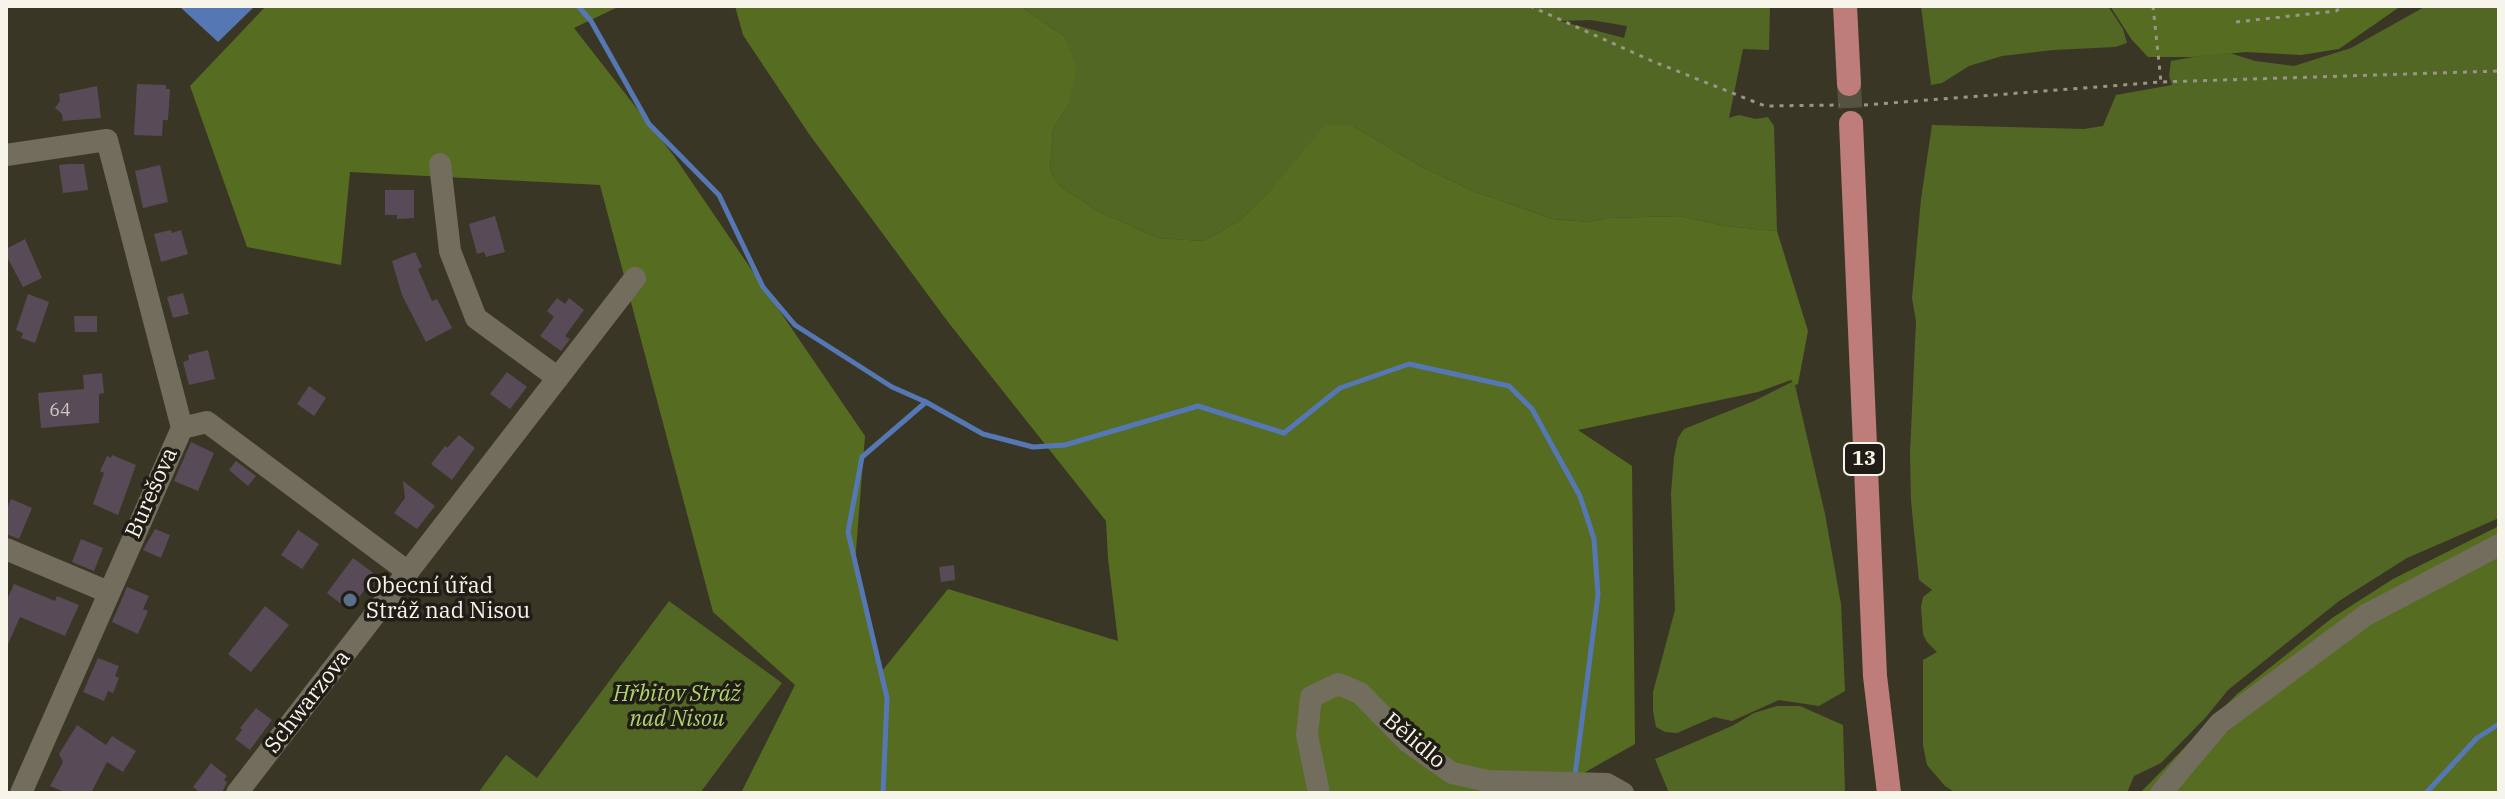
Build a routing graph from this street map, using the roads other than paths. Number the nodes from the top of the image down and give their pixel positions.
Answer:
1 (1845, 6) edge
2 (1849, 84) tunnel mouth
3 (1851, 123) tunnel mouth
4 (6, 155) edge
5 (440, 164) dead end
6 (635, 278) dead end
7 (558, 378) junction
8 (182, 428) junction
9 (2499, 545) edge
10 (6, 549) edge
11 (408, 572) junction
12 (108, 592) junction
13 (21, 793) edge
14 (237, 793) edge
15 (1319, 793) edge
16 (1623, 793) edge
17 (1889, 793) edge
18 (2161, 793) edge

1 - 2 main road
3 - 17 main road, 13
4 - 8 street, Burešova
5 - 7 street
6 - 7 street, Schwarzova
7 - 11 street, Schwarzova
8 - 11 street
8 - 12 street, Burešova
9 - 18 street
10 - 12 street
11 - 14 street, Schwarzova
12 - 13 street, Burešova
15 - 16 street, Bělidlo

